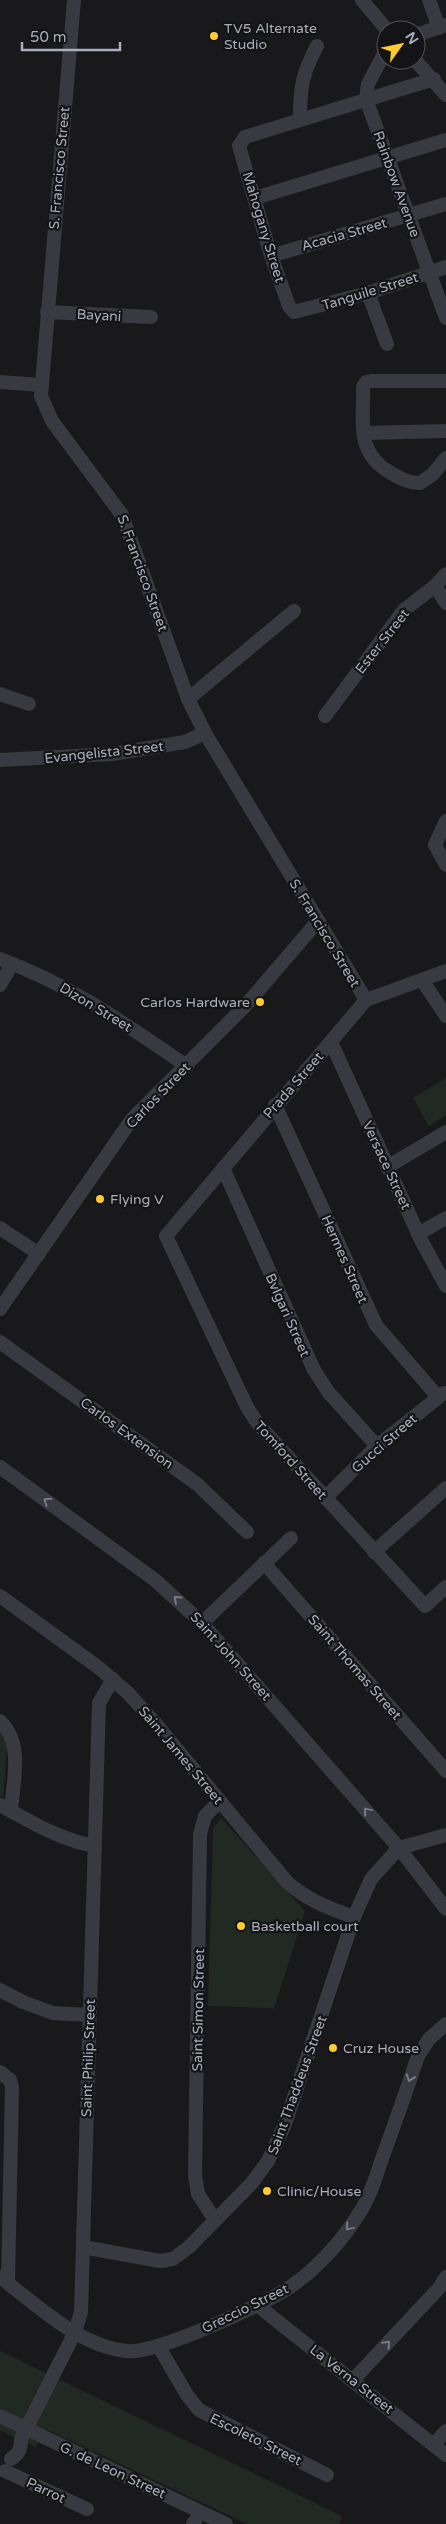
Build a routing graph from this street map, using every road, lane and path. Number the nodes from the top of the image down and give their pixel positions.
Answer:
1 (74, 0) edge
2 (362, 0) edge
3 (429, 0) edge
4 (379, 20) edge
5 (442, 26) edge
6 (426, 31) edge
7 (317, 46) dead end
8 (376, 69) edge
9 (425, 70) edge
10 (434, 79) junction
11 (446, 95) edge
12 (366, 99) junction
13 (300, 119) junction
14 (446, 140) edge
15 (388, 158) junction
16 (255, 198) junction
17 (446, 204) edge
18 (408, 216) junction
19 (271, 256) junction
20 (446, 267) edge
21 (430, 272) junction
22 (368, 292) junction
23 (47, 312) junction
24 (294, 312) joint
25 (151, 317) dead end
26 (446, 318) edge
27 (387, 344) dead end
28 (446, 381) edge
29 (0, 382) edge
30 (40, 385) junction
31 (446, 431) edge
32 (364, 433) junction
33 (446, 458) edge
34 (446, 574) edge
35 (435, 586) junction
36 (446, 603) edge
37 (294, 611) dead end
38 (0, 694) edge
39 (188, 699) junction
40 (29, 704) dead end
41 (325, 716) dead end
42 (205, 732) junction
43 (0, 760) edge
44 (446, 821) edge
45 (446, 865) edge
46 (318, 921) junction
47 (6, 962) edge
48 (446, 971) edge
49 (422, 980) junction
50 (0, 985) edge
51 (366, 1000) junction
52 (446, 1016) edge
53 (331, 1042) junction
54 (187, 1066) junction
55 (275, 1105) junction
56 (446, 1132) edge
57 (387, 1167) junction
58 (223, 1168) junction
59 (446, 1218) edge
60 (0, 1228) edge
61 (418, 1234) junction
62 (166, 1236) joint
63 (38, 1254) junction
64 (446, 1286) edge
65 (0, 1309) edge
66 (0, 1342) edge
67 (442, 1395) edge
68 (377, 1446) junction
69 (0, 1467) edge
70 (446, 1488) edge
71 (325, 1498) junction
72 (247, 1532) dead end
73 (291, 1538) dead end
74 (374, 1552) junction
75 (264, 1563) junction
76 (446, 1586) edge
77 (0, 1596) edge
78 (202, 1623) junction
79 (112, 1679) junction
80 (0, 1721) edge
81 (446, 1771) edge
82 (220, 1801) junction
83 (5, 1808) edge
84 (446, 1835) edge
85 (95, 1846) junction
86 (399, 1848) junction
87 (446, 1909) edge
88 (354, 1918) junction
89 (0, 1990) edge
90 (89, 2015) junction
91 (446, 2024) edge
92 (0, 2072) edge
93 (215, 2220) junction
94 (83, 2247) junction
95 (446, 2277) edge
96 (4, 2280) edge
97 (257, 2305) junction
98 (75, 2332) junction
99 (159, 2347) junction
100 (354, 2379) junction
101 (0, 2416) edge
102 (446, 2431) edge
103 (24, 2434) junction
104 (434, 2444) junction
105 (446, 2455) edge
106 (5, 2470) edge
107 (327, 2475) dead end
108 (87, 2509) dead end
109 (226, 2524) edge

1 - 23 street, S. Francisco Street
2 - 4 street
3 - 5 street
5 - 6 street
7 - 13 street
8 - 12 street
9 - 10 street
10 - 11 street
10 - 12 street
12 - 13 street
12 - 15 street, Rainbow Avenue
13 - 16 street, Mahogany Street
14 - 15 street
15 - 16 street
15 - 18 street, Rainbow Avenue
16 - 19 street, Mahogany Street
17 - 18 street, Acacia Street
18 - 19 street, Acacia Street
18 - 21 street, Rainbow Avenue
19 - 24 street, Mahogany Street
20 - 21 street, Tanguile Street
21 - 22 street, Tanguile Street
21 - 26 street, Rainbow Avenue
22 - 24 street, Tanguile Street
22 - 27 street
23 - 25 street, Bayani
23 - 30 street, S. Francisco Street
28 - 32 street
29 - 30 street
30 - 39 street, S. Francisco Street
31 - 32 street
32 - 33 street
34 - 35 street, Ester Street
35 - 36 street
35 - 41 street, Ester Street
37 - 39 street
38 - 40 street
39 - 42 street, S. Francisco Street
42 - 43 street, Evangelista Street
42 - 46 street, S. Francisco Street
44 - 45 street
46 - 51 street, S. Francisco Street
46 - 54 street, Carlos Street
47 - 50 street
47 - 54 street, Dizon Street
48 - 49 street
49 - 51 street
49 - 52 street
51 - 53 street, Prada Street
53 - 55 street, Prada Street
53 - 57 street, Versace Street
54 - 63 street, Carlos Street
55 - 58 street, Prada Street
55 - 67 street, Hermes Street
56 - 57 street
57 - 61 street, Versace Street
58 - 62 street, Prada Street
58 - 68 street, Bvlgari Street
59 - 61 street
60 - 63 street
61 - 64 street, Versace Street
62 - 71 street, Tomford Street
63 - 65 street, Carlos Street
66 - 72 street, Carlos Extension
67 - 68 street, Gucci Street
68 - 71 street, Gucci Street
78 -> 69 street, Saint John Street
70 - 74 street
71 - 74 street, Tomford Street
73 - 75 street
74 - 76 street, Tomford Street
75 - 78 street
75 - 81 street, Saint Thomas Street
77 - 79 street, Saint James Street
86 -> 78 street, Saint John Street
79 - 82 street, Saint James Street
79 - 85 street, Saint Philip Street
80 - 83 street
82 - 88 street, Saint James Street
82 - 93 street, Saint Simon Street
83 - 85 street
84 - 86 street
85 - 90 street, Saint Philip Street
86 - 87 street, Saint John Street
86 - 88 street, Saint Thaddeus Street
88 - 93 street, Saint Thaddeus Street
89 - 90 street
90 - 94 street, Saint Philip Street
91 -> 97 street, Greccio Street
92 - 96 street
93 - 94 street, Saint Thaddeus Street
94 - 98 street, Saint Philip Street
100 -> 95 street
96 - 98 street, Greccio Street
97 - 99 street, Greccio Street
97 - 100 street, La Verna Street
98 - 99 street, Greccio Street
98 - 103 street, Saint Philip Street
99 - 107 street, Escoleto Street
100 - 104 street, La Verna Street
101 - 103 street, G. de Leon Street
102 - 104 street
103 - 106 street, Saint Philip Street
103 - 109 street, G. de Leon Street
104 - 105 street, La Verna Street
106 - 108 street, Parrot

